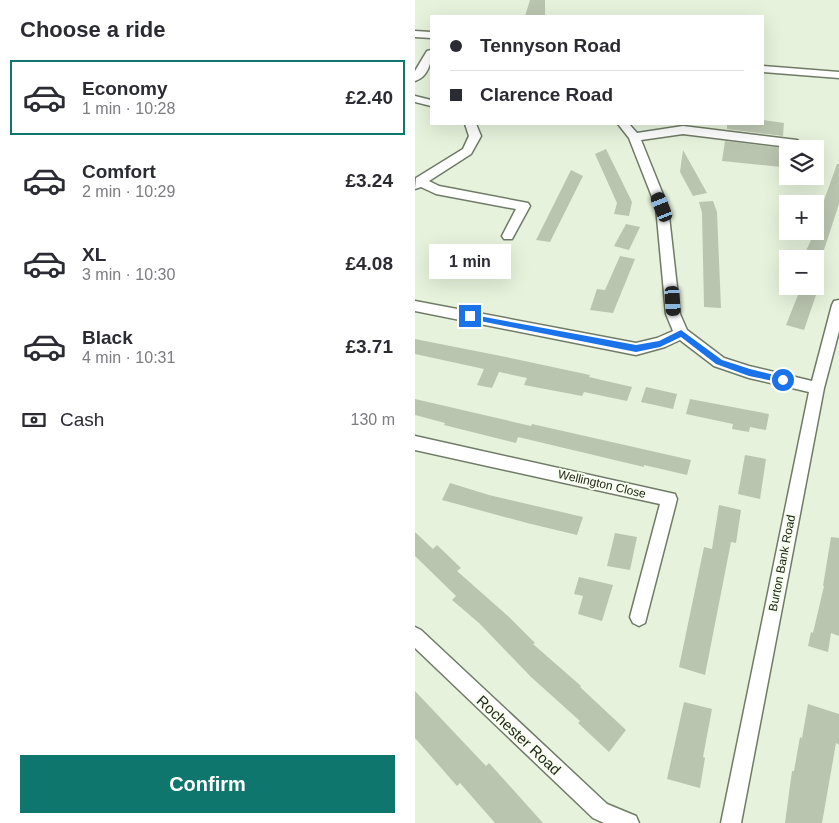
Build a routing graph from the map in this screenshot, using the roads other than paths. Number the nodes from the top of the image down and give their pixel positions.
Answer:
1 (415, 34) edge
2 (430, 36) edge
3 (430, 56) edge
4 (764, 69) edge
5 (839, 75) edge
6 (415, 78) edge
7 (415, 99) edge
8 (430, 103) edge
9 (471, 125) edge
10 (624, 125) edge
11 (634, 137) junction
12 (779, 142) edge
13 (417, 183) edge
14 (508, 236) dead end
15 (839, 305) edge
16 (415, 306) edge
17 (681, 333) junction
18 (817, 388) junction
19 (415, 443) edge
20 (639, 617) dead end
21 (415, 636) edge
22 (629, 823) edge
23 (731, 823) edge

1 - 2 street
3 - 6 street
4 - 5 street
7 - 8 street
9 - 13 street
10 - 11 street
11 - 12 street
11 - 17 street
13 - 14 street
15 - 18 street, Burton Bank Road
16 - 17 street
17 - 18 street
18 - 23 street, Burton Bank Road
19 - 20 street, Wellington Close
21 - 22 street, Rochester Road

